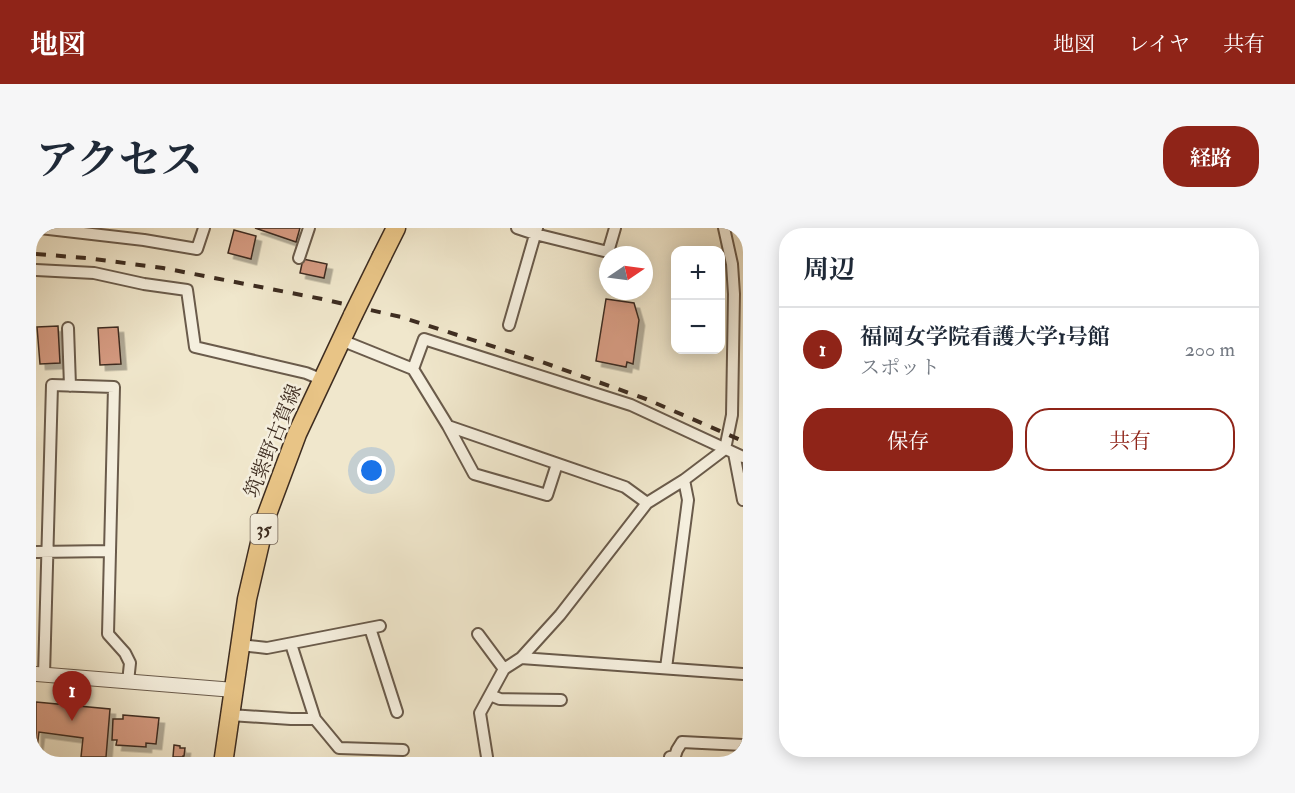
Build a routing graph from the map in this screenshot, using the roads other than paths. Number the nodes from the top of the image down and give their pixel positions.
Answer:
1 (40, 228) edge
2 (204, 228) edge
3 (309, 228) edge
4 (396, 228) edge
5 (517, 228) edge
6 (615, 228) edge
7 (724, 228) edge
8 (92, 231) edge
9 (536, 231) edge
10 (300, 258) dead end
11 (36, 270) edge
12 (509, 325) dead end
13 (68, 328) dead end
14 (341, 340) junction
15 (413, 369) junction
16 (323, 380) junction
17 (70, 386) junction
18 (448, 426) junction
19 (734, 453) edge
20 (556, 464) junction
21 (684, 480) junction
22 (743, 500) edge
23 (647, 502) junction
24 (110, 551) junction
25 (36, 552) edge
26 (48, 552) junction
27 (478, 634) dead end
28 (291, 644) junction
29 (240, 645) junction
30 (521, 658) junction
31 (666, 668) junction
32 (504, 669) junction
33 (743, 674) edge
34 (40, 675) edge
35 (128, 682) junction
36 (234, 690) junction
37 (490, 695) junction
38 (561, 700) dead end
39 (397, 712) dead end
40 (230, 715) junction
41 (315, 719) junction
42 (743, 745) edge
43 (403, 750) dead end
44 (224, 757) edge
45 (487, 757) edge
46 (670, 757) edge

1 - 8 street
2 - 8 street
3 - 10 street
4 - 14 main road, 筑紫野古賀線 / 35, bridge
5 - 9 street
6 - 9 street
7 - 19 street
9 - 12 street
11 - 16 street
13 - 17 street
14 - 15 street
14 - 16 main road, 筑紫野古賀線 / 35
15 - 18 street
15 - 19 street
16 - 29 main road, 筑紫野古賀線 / 35
17 - 24 street
17 - 26 street
18 - 20 street
18 - 20 street
19 - 21 street
19 - 22 street
20 - 23 street
21 - 23 street
21 - 31 street
23 - 30 street
24 - 26 street
24 - 35 street
25 - 26 street
26 - 34 street
27 - 32 street
28 - 29 street
28 - 39 street
28 - 41 street
29 - 36 main road, 筑紫野古賀線 / 35
30 - 31 street
30 - 32 street
31 - 33 street
32 - 37 street
34 - 35 street
35 - 36 street
36 - 40 main road, 筑紫野古賀線 / 35
37 - 38 street
37 - 45 street
40 - 41 street
40 - 44 main road, 筑紫野古賀線 / 35
41 - 43 street
42 - 46 street

